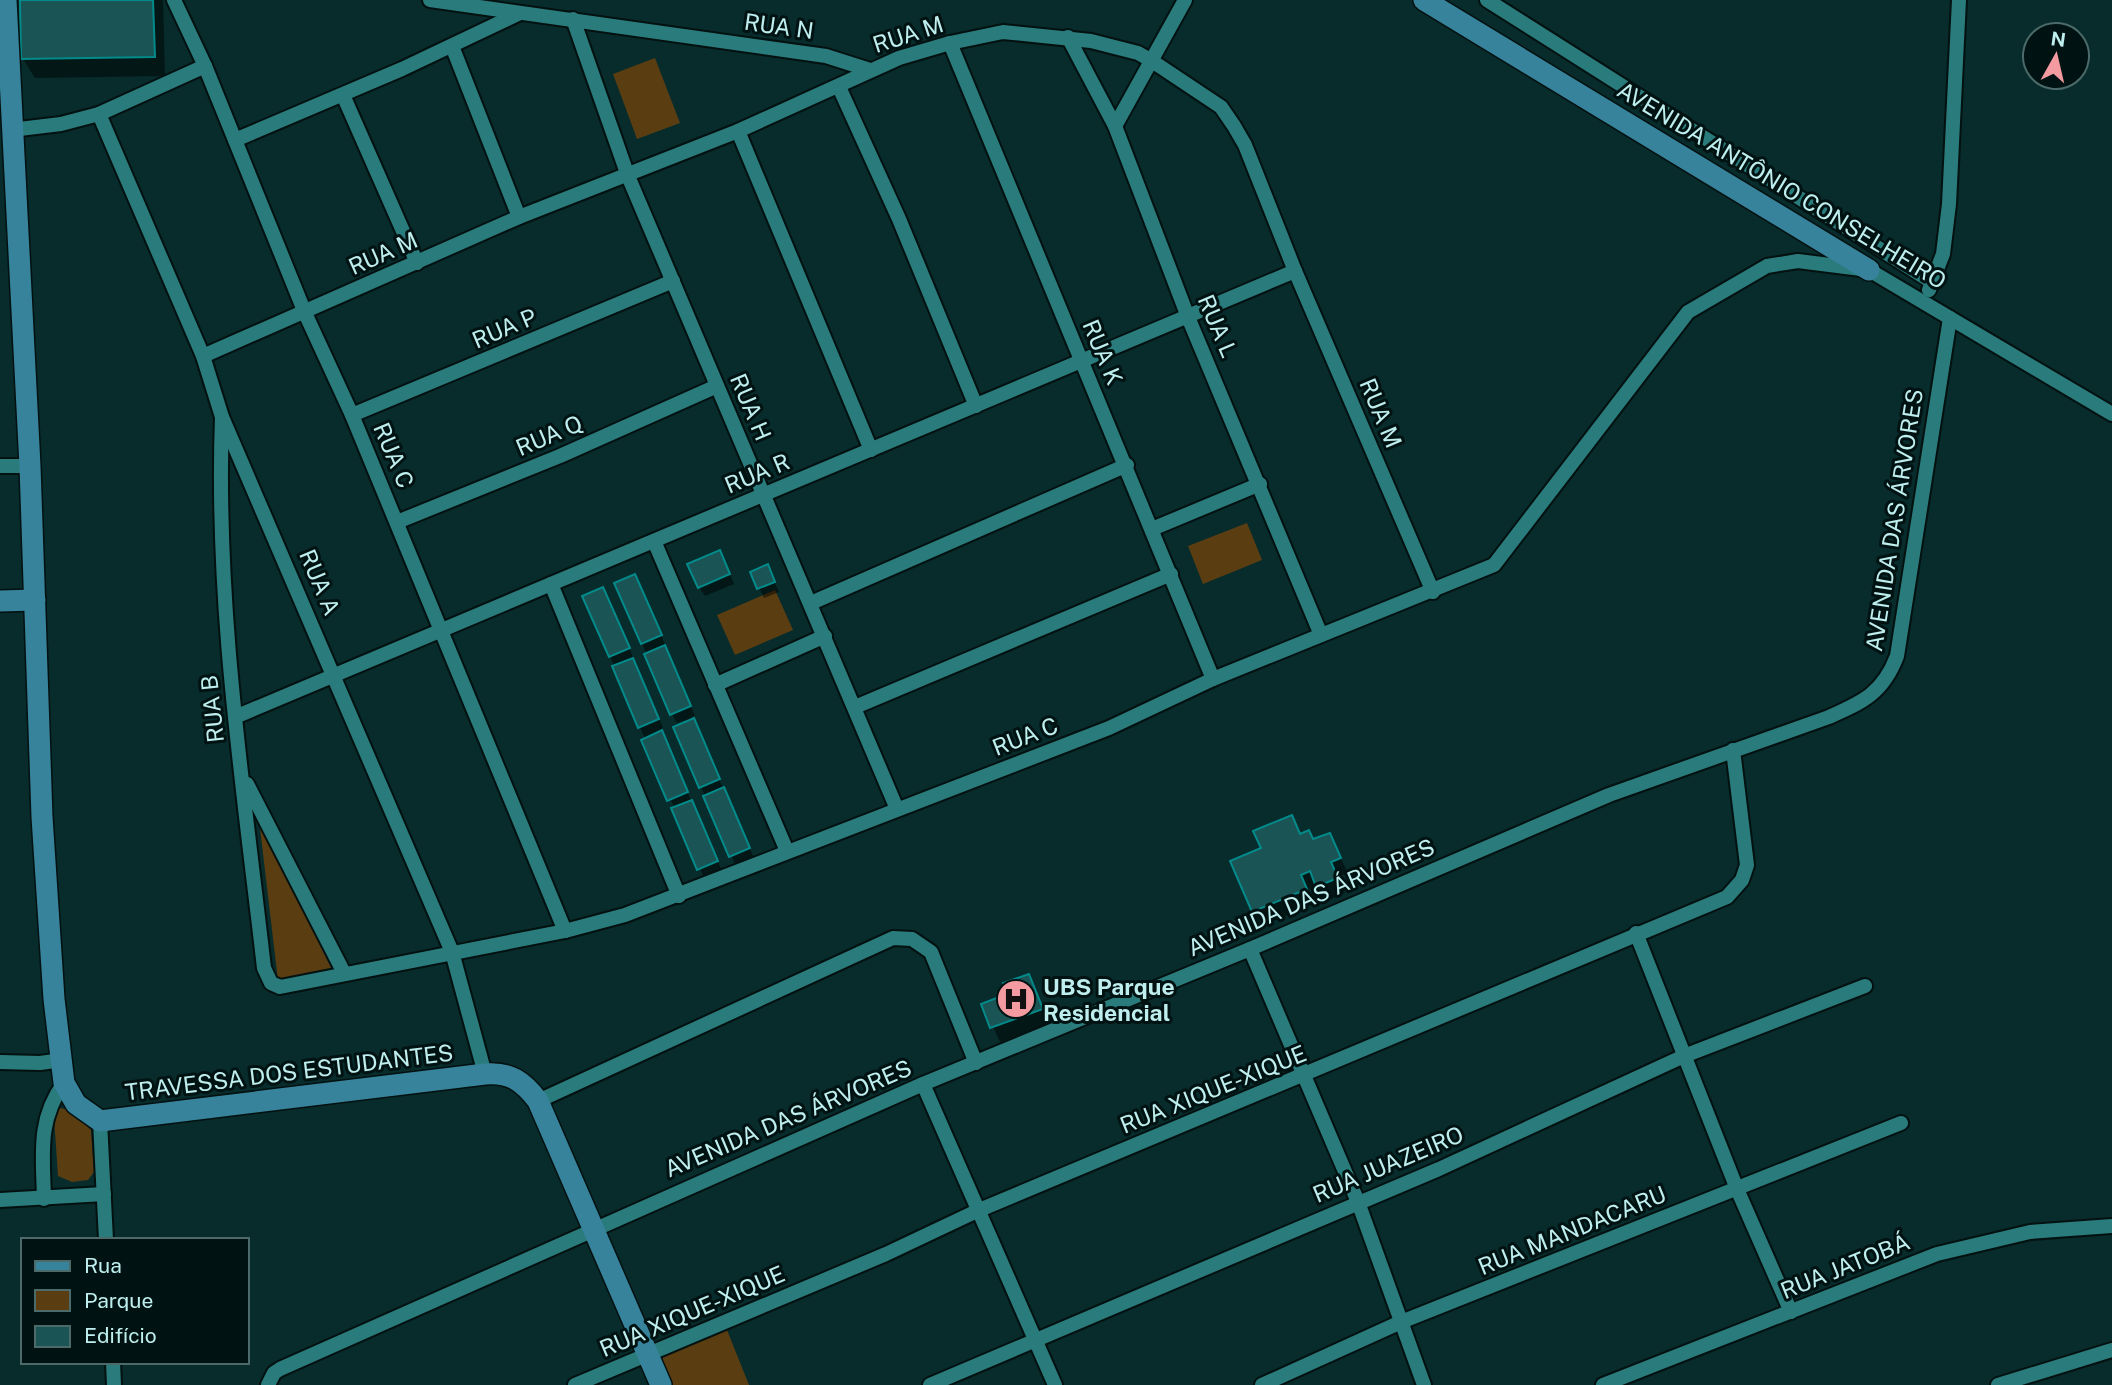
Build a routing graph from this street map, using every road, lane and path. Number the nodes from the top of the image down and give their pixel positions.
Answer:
1 (6, 0) edge
2 (174, 0) edge
3 (430, 0) edge
4 (1185, 0) edge
5 (1424, 0) edge
6 (1488, 0) edge
7 (1958, 0) edge
8 (520, 13) junction
9 (573, 19) junction
10 (4, 26) edge
11 (1068, 37) junction
12 (950, 43) junction
13 (453, 46) junction
14 (1152, 61) junction
15 (205, 66) junction
16 (870, 70) junction
17 (839, 87) junction
18 (343, 95) junction
19 (99, 114) junction
20 (1115, 126) junction
21 (12, 130) junction
22 (738, 131) junction
23 (235, 140) junction
24 (7, 160) edge
25 (628, 176) junction
26 (519, 217) junction
27 (417, 263) junction
28 (1869, 270) junction
29 (1295, 271) junction
30 (673, 281) junction
31 (1932, 282) junction
32 (1924, 303) junction
33 (305, 313) junction
34 (1188, 317) junction
35 (1950, 318) junction
36 (203, 356) junction
37 (1082, 361) junction
38 (718, 386) junction
39 (976, 406) junction
40 (2112, 414) edge
41 (352, 415) junction
42 (222, 417) junction
43 (871, 450) junction
44 (1127, 465) junction
45 (0, 466) edge
46 (30, 466) junction
47 (1260, 484) junction
48 (763, 495) junction
49 (397, 522) junction
50 (1152, 528) junction
51 (654, 541) junction
52 (1171, 574) junction
53 (551, 584) junction
54 (1433, 592) junction
55 (35, 600) junction
56 (0, 601) edge
57 (811, 603) junction
58 (441, 630) junction
59 (1321, 635) junction
60 (825, 636) junction
61 (335, 675) junction
62 (1213, 679) junction
63 (715, 685) junction
64 (855, 707) junction
65 (236, 717) junction
66 (1733, 750) junction
67 (242, 774) junction
68 (897, 808) junction
69 (787, 851) junction
70 (679, 895) junction
71 (565, 931) junction
72 (1636, 933) junction
73 (1250, 949) junction
74 (452, 952) junction
75 (344, 973) junction
76 (1865, 986) dead end
77 (280, 987) joint
78 (1684, 1056) junction
79 (62, 1060) junction
80 (0, 1062) edge
81 (976, 1063) junction
82 (485, 1074) junction
83 (1305, 1076) junction
84 (64, 1083) junction
85 (923, 1084) junction
86 (538, 1101) junction
87 (100, 1121) junction
88 (1901, 1123) dead end
89 (1737, 1189) junction
90 (104, 1194) junction
91 (44, 1199) junction
92 (0, 1200) edge
93 (1358, 1202) junction
94 (977, 1211) junction
95 (2112, 1226) edge
96 (593, 1228) junction
97 (106, 1238) edge
98 (1791, 1311) junction
99 (1401, 1322) junction
100 (1035, 1339) junction
101 (2112, 1350) edge
102 (648, 1355) junction
103 (113, 1364) edge
104 (114, 1385) edge
105 (268, 1385) edge
106 (575, 1385) edge
107 (661, 1385) edge
108 (930, 1385) edge
109 (1055, 1385) edge
110 (1262, 1385) edge
111 (1424, 1385) edge
112 (1603, 1385) edge
113 (1998, 1385) edge

1 - 10 street
2 - 15 street, RUA C
3 - 8 street, RUA N
4 - 14 street
5 - 28 street, AVENIDA ANTÔNIO CONSELHEIRO
6 - 31 street
7 - 31 street
8 - 9 street, RUA N
8 - 13 street
9 - 16 street, RUA N
9 - 25 street, RUA H
10 - 21 street
11 - 12 street, RUA M
11 - 14 street, RUA M
11 - 20 street, RUA L
12 - 16 street, RUA M
12 - 37 street, RUA K
13 - 18 street
13 - 26 street
14 - 20 street
14 - 29 street, RUA M
15 - 19 street
15 - 23 street, RUA C
16 - 17 street, RUA M
17 - 22 street, RUA M
17 - 39 street
18 - 23 street
18 - 27 street
19 - 21 street
19 - 36 street, RUA A
20 - 34 street, RUA L
21 - 24 street
22 - 25 street, RUA M
22 - 43 street
23 - 33 street, RUA C
24 - 46 street
25 - 26 street, RUA M
25 - 30 street, RUA H
26 - 27 street, RUA M
27 - 33 street, RUA M
28 - 32 street, AVENIDA ANTÔNIO CONSELHEIRO
28 - 54 street, RUA C
29 - 34 street, RUA R
29 - 54 street, RUA M
30 - 38 street, RUA H
30 - 41 street, RUA P
31 - 32 street
32 - 35 street, AVENIDA ANTÔNIO CONSELHEIRO
33 - 36 street, RUA M
33 - 41 street, RUA C
34 - 37 street, RUA R
34 - 47 street, RUA L
35 - 40 street, AVENIDA ANTÔNIO CONSELHEIRO
35 - 66 street, AVENIDA DAS ÁRVORES
36 - 42 street, RUA A
37 - 39 street, RUA R
37 - 44 street, RUA K
38 - 48 street, RUA H
38 - 49 street, RUA Q
39 - 43 street, RUA R
41 - 49 street, RUA C
42 - 61 street, RUA A
42 - 65 street, RUA B
43 - 48 street, RUA R
44 - 50 street, RUA K
44 - 57 street
45 - 46 street
46 - 55 street
47 - 50 street
47 - 59 street, RUA L
48 - 51 street, RUA R
48 - 57 street, RUA H
49 - 58 street, RUA C
50 - 52 street, RUA K
51 - 53 street, RUA R
51 - 63 street
52 - 62 street, RUA K
52 - 64 street
53 - 58 street, RUA R
53 - 70 street
54 - 59 street, RUA C
55 - 56 street
55 - 79 street
57 - 60 street, RUA H
58 - 61 street, RUA R
58 - 71 street, RUA C
59 - 62 street, RUA C
60 - 63 street
60 - 64 street, RUA H
61 - 65 street, RUA R
61 - 74 street, RUA A
62 - 68 street, RUA C
63 - 69 street
64 - 68 street, RUA H
65 - 67 street, RUA B
66 - 72 street, RUA XIQUE-XIQUE
66 - 73 street, AVENIDA DAS ÁRVORES
67 - 75 street
67 - 77 street, RUA B
68 - 69 street, RUA C
69 - 70 street, RUA C
70 - 71 street, RUA C
71 - 74 street, RUA C
72 - 78 street
72 - 83 street, RUA XIQUE-XIQUE
73 - 81 street, AVENIDA DAS ÁRVORES
73 - 83 street
74 - 75 street, RUA C
74 - 82 street, RUA A
75 - 77 street, RUA C
76 - 78 street, RUA JUAZEIRO
78 - 89 street
78 - 93 street, RUA JUAZEIRO
79 - 80 street
79 - 84 street
81 - 85 street, AVENIDA DAS ÁRVORES
81 - 86 street
82 - 86 street, TRAVESSA DOS ESTUDANTES
82 - 87 street, TRAVESSA DOS ESTUDANTES
83 - 93 street
83 - 94 street, RUA XIQUE-XIQUE
84 - 87 street
84 - 91 street
85 - 94 street
85 - 96 street, AVENIDA DAS ÁRVORES
86 - 96 street
87 - 90 street
88 - 89 street, RUA MANDACARU
89 - 98 street
89 - 99 street, RUA MANDACARU
90 - 91 street
90 - 97 street
91 - 92 street
93 - 99 street
93 - 100 street, RUA JUAZEIRO
94 - 100 street
94 - 102 street, RUA XIQUE-XIQUE
95 - 98 street, RUA JATOBÁ
96 - 102 street
96 - 105 street, AVENIDA DAS ÁRVORES
98 - 112 street, RUA JATOBÁ
99 - 110 street, RUA MANDACARU
99 - 111 street
100 - 108 street, RUA JUAZEIRO
100 - 109 street
101 - 113 street
102 - 106 street, RUA XIQUE-XIQUE
102 - 107 street
103 - 104 street

